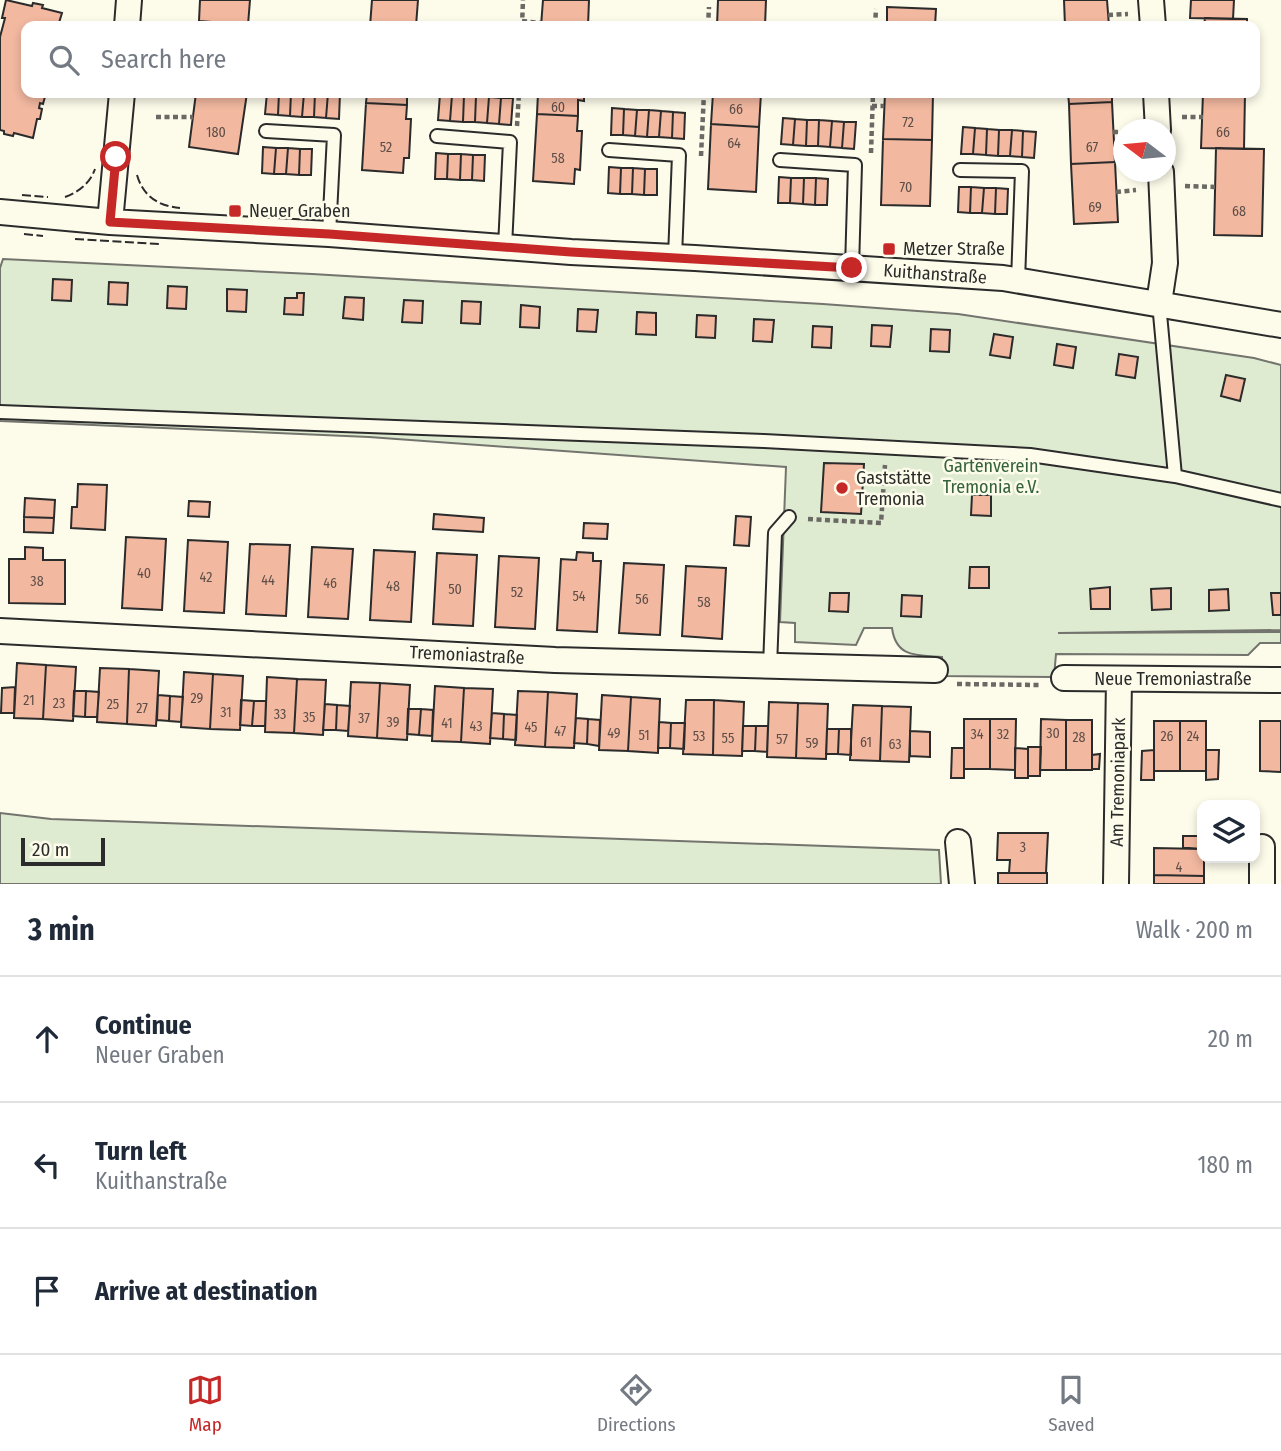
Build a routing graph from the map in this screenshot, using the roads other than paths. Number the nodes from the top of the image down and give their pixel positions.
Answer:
1 (130, 0) edge
2 (1151, 0) edge
3 (128, 21) edge
4 (1153, 21) edge
5 (122, 98) edge
6 (1158, 98) edge
7 (1166, 119) edge
8 (266, 131) dead end
9 (437, 136) dead end
10 (609, 150) dead end
11 (780, 160) dead end
12 (960, 170) dead end
13 (1161, 182) edge
14 (0, 212) edge
15 (110, 222) junction
16 (329, 234) junction
17 (505, 247) junction
18 (675, 257) junction
19 (852, 268) junction
20 (1018, 281) junction
21 (1159, 303) junction
22 (1281, 325) edge
23 (0, 412) edge
24 (1175, 476) junction
25 (1281, 500) edge
26 (789, 517) road end
27 (0, 631) edge
28 (770, 667) junction
29 (935, 670) road end
30 (1064, 678) road end
31 (1119, 679) junction
32 (1281, 680) edge
33 (958, 842) dead end
34 (1262, 847) dead end
35 (962, 884) edge
36 (1116, 884) edge
37 (1262, 884) edge

1 - 3 street
2 - 4 street
5 - 15 street
6 - 7 street
8 - 16 lane
9 - 17 lane
10 - 18 lane
11 - 19 lane
12 - 20 lane
13 - 21 street
14 - 15 street, Kuithanstraße
15 - 16 street, Kuithanstraße
16 - 17 street, Kuithanstraße
17 - 18 street, Kuithanstraße
18 - 19 street, Kuithanstraße
19 - 20 street, Kuithanstraße
20 - 21 street, Kuithanstraße
21 - 22 street, Kuithanstraße
21 - 24 lane
23 - 24 lane
24 - 25 lane
26 - 28 lane
27 - 28 street, Tremoniastraße
28 - 29 street, Tremoniastraße
30 - 31 street, Neue Tremoniastraße
31 - 32 street, Neue Tremoniastraße
31 - 36 street, Am Tremoniapark
33 - 35 street
34 - 37 street

